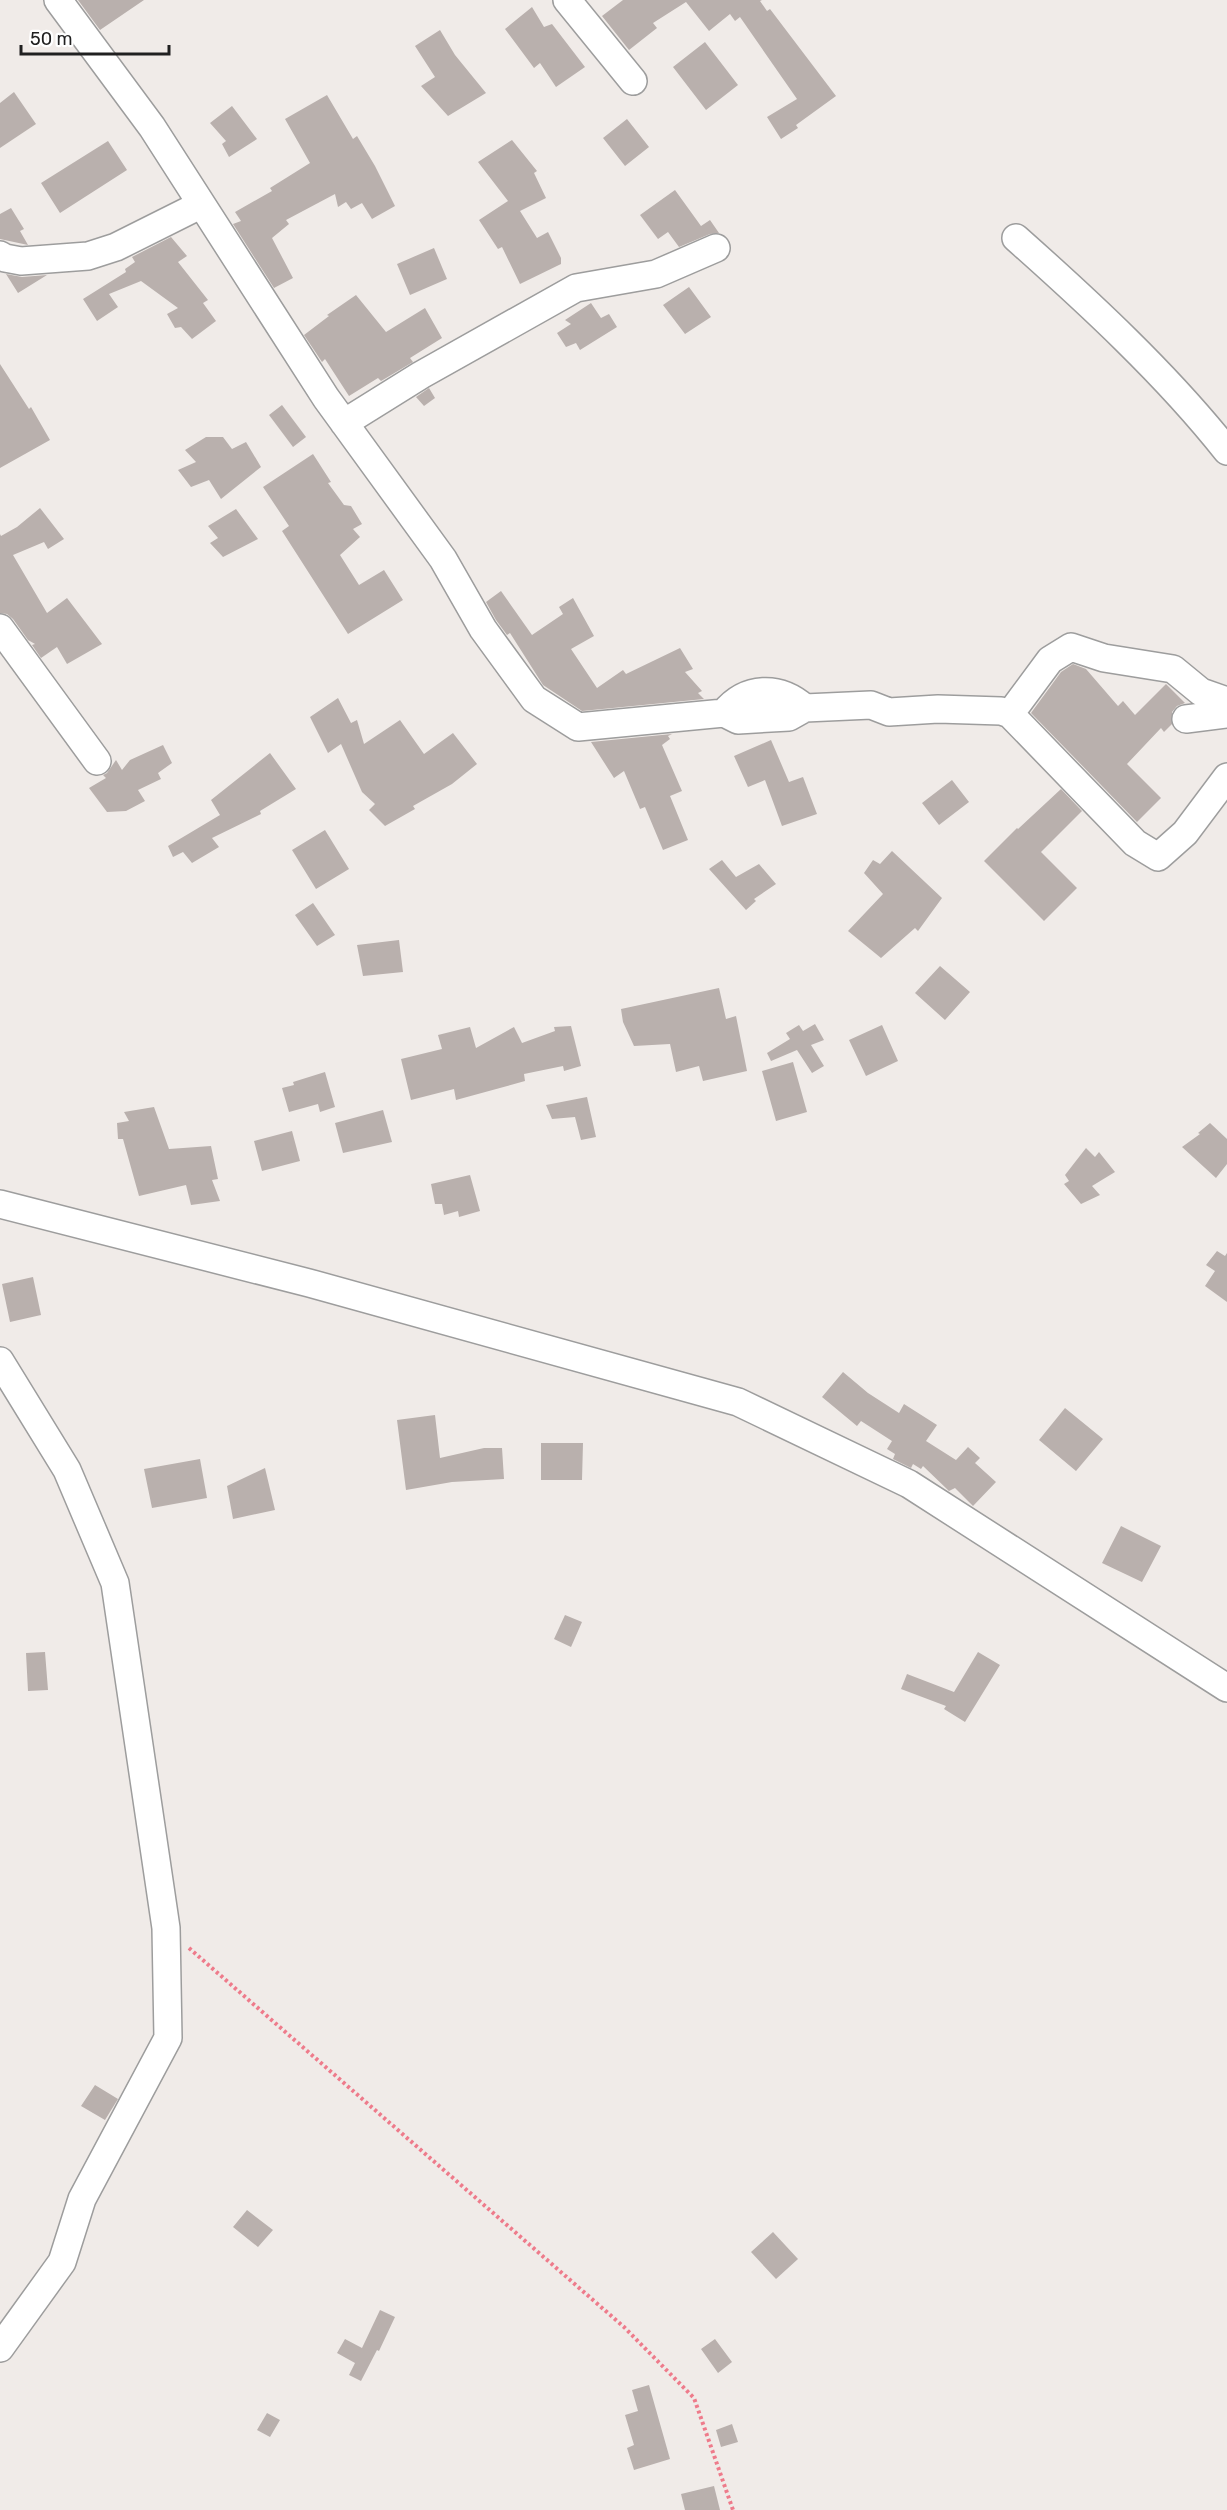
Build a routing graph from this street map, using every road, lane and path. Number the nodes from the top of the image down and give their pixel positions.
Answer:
1 (58, 0) edge
2 (567, 0) edge
3 (633, 81) dead end
4 (200, 205) junction
5 (1016, 238) dead end
6 (716, 248) dead end
7 (0, 255) edge
8 (344, 423) junction
9 (1227, 450) edge
10 (0, 628) edge
11 (1227, 701) edge
12 (1005, 712) junction
13 (1227, 714) edge
14 (1186, 719) dead end
15 (97, 761) dead end
16 (1227, 777) edge
17 (0, 1204) edge
18 (0, 1361) edge
19 (1227, 1688) edge
20 (166, 1928) junction
21 (0, 2348) edge
22 (733, 2510) edge

1 - 4 street
2 - 3 street
4 - 7 street
4 - 8 street
5 - 9 street
6 - 8 street
8 - 12 street
10 - 15 street
11 - 12 street
12 - 16 street
13 - 14 street
17 - 19 street
18 - 20 street
20 - 21 street
20 - 22 path

